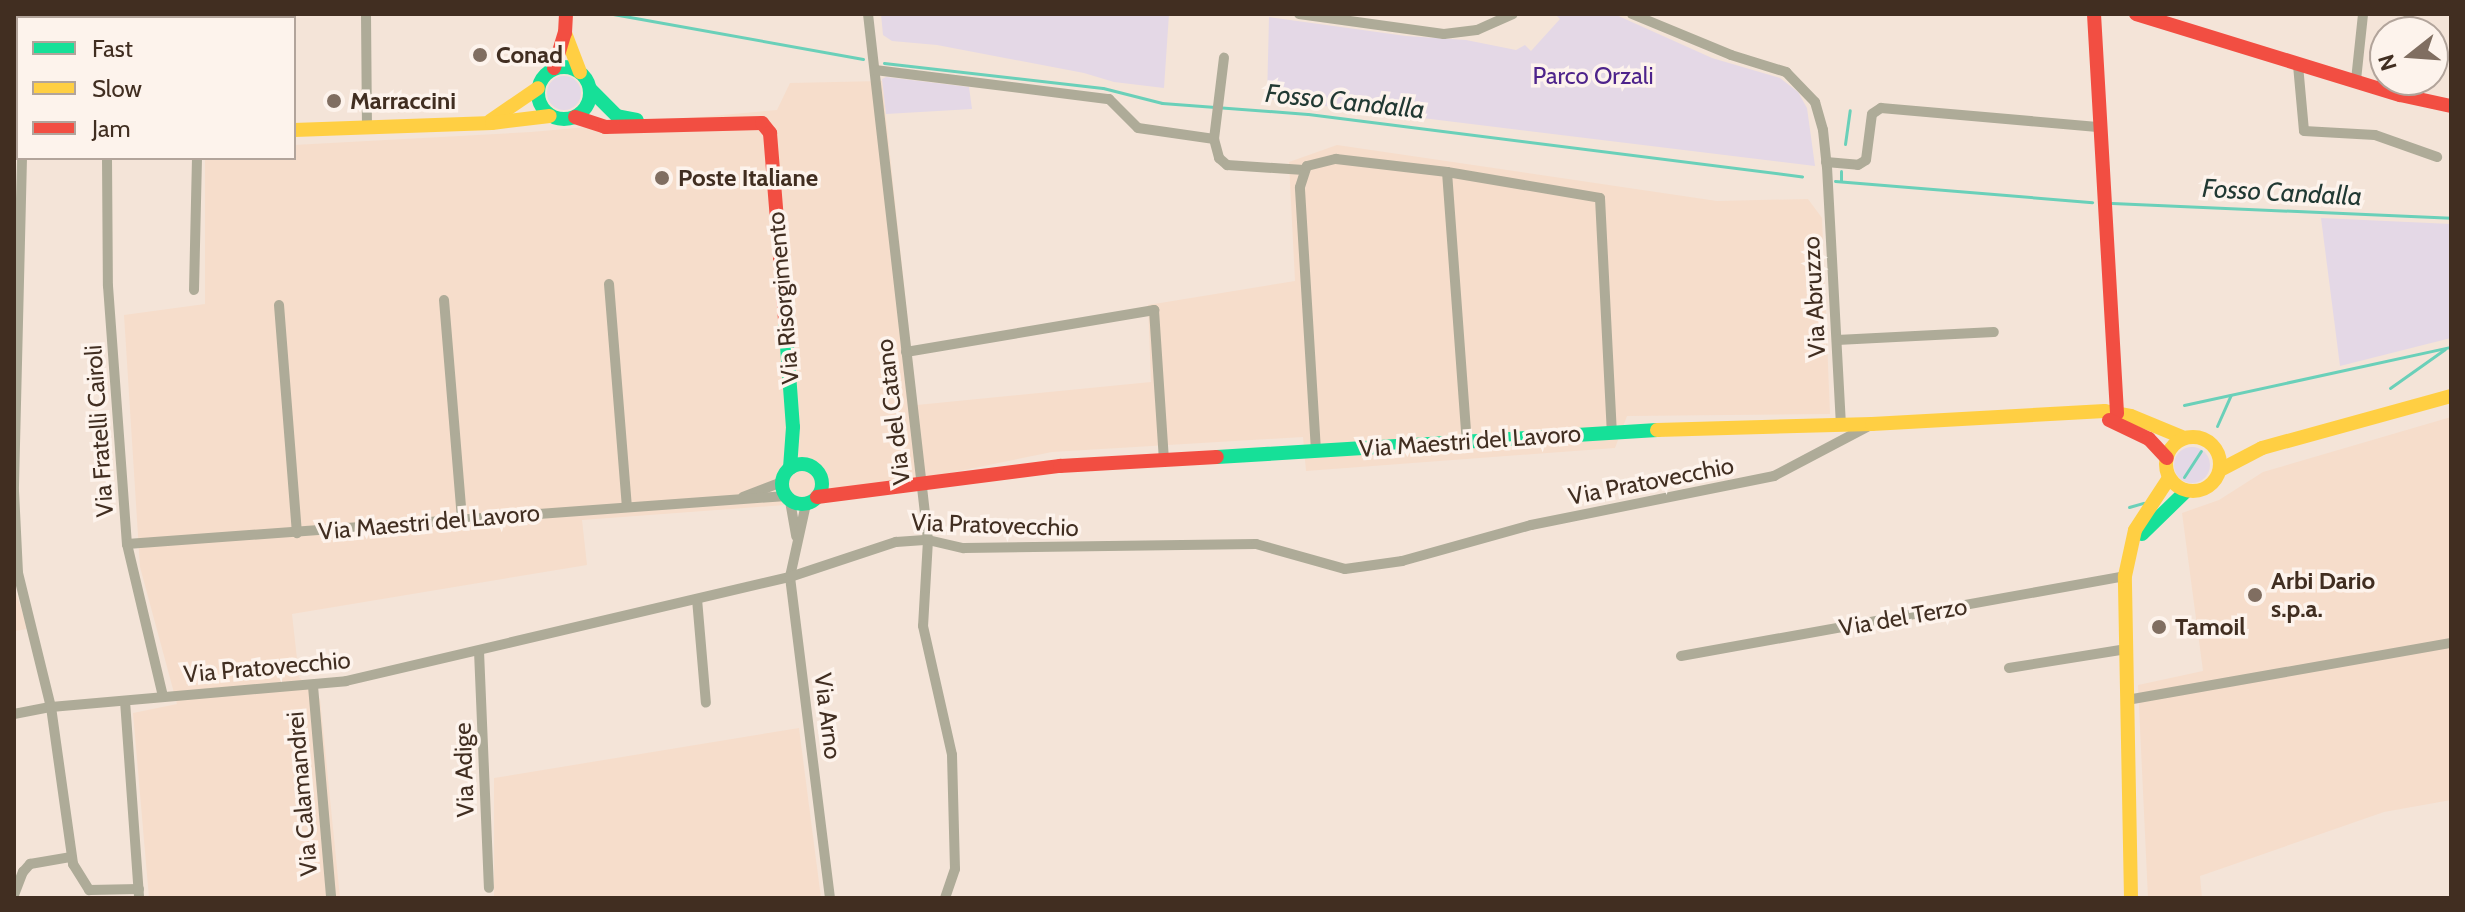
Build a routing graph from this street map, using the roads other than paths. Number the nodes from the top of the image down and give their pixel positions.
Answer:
1 (366, 14) edge
2 (566, 14) edge
3 (868, 14) edge
4 (1299, 14) edge
5 (1513, 14) edge
6 (1632, 14) edge
7 (2094, 14) edge
8 (2136, 14) edge
9 (2363, 14) edge
10 (565, 33) junction
11 (1224, 58) dead end
12 (2298, 65) junction
13 (554, 68) junction
14 (875, 70) junction
15 (580, 72) junction
16 (2356, 80) junction
17 (2369, 82) edge
18 (538, 88) junction
19 (590, 89) junction
20 (2423, 96) edge
21 (2451, 106) edge
22 (550, 116) junction
23 (575, 117) junction
24 (667, 123) junction
25 (485, 124) junction
26 (2100, 127) junction
27 (367, 128) junction
28 (296, 130) edge
29 (1214, 136) junction
30 (2437, 157) dead end
31 (22, 160) edge
32 (107, 160) edge
33 (197, 160) edge
34 (1827, 165) junction
35 (1304, 170) junction
36 (1447, 172) junction
37 (18, 214) edge
38 (609, 284) dead end
39 (194, 290) dead end
40 (444, 300) dead end
41 (279, 305) dead end
42 (1994, 332) dead end
43 (1837, 340) junction
44 (906, 352) junction
45 (2451, 396) edge
46 (2080, 413) junction
47 (2117, 413) junction
48 (1872, 424) junction
49 (1841, 425) junction
50 (793, 427) junction
51 (1612, 431) junction
52 (2184, 438) junction
53 (1467, 444) junction
54 (2262, 448) junction
55 (2216, 450) junction
56 (1316, 451) junction
57 (2167, 458) junction
58 (1164, 460) junction
59 (806, 465) junction
60 (790, 468) junction
61 (2220, 470) junction
62 (2169, 478) junction
63 (821, 479) junction
64 (922, 485) junction
65 (863, 489) junction
66 (2186, 491) junction
67 (786, 493) junction
68 (812, 500) junction
69 (627, 506) junction
70 (462, 519) junction
71 (297, 533) junction
72 (796, 538) junction
73 (928, 540) junction
74 (127, 544) junction
75 (2128, 558) junction
76 (16, 574) edge
77 (2125, 576) junction
78 (790, 577) junction
79 (697, 599) junction
80 (2451, 643) edge
81 (2126, 649) junction
82 (479, 651) junction
83 (1681, 656) dead end
84 (2009, 668) dead end
85 (313, 686) junction
86 (163, 696) junction
87 (2127, 700) junction
88 (125, 701) junction
89 (706, 703) dead end
90 (51, 707) junction
91 (14, 714) edge
92 (71, 857) junction
93 (489, 888) dead end
94 (139, 893) edge
95 (14, 895) edge
96 (331, 898) edge
97 (830, 898) edge
98 (945, 898) edge
99 (2131, 898) edge

1 - 27 street
2 - 10 main road
3 - 14 street, Via del Catano
4 - 5 street
6 - 34 street, Via Abruzzo
7 - 26 main road
8 - 12 main road
9 - 16 street
10 - 13 main road
10 - 15 main road, Via Risorgimento
11 - 29 street
12 - 16 main road
12 - 30 street
13 - 15 main road
13 - 18 main road, Via Risorgimento
14 - 29 street
14 - 44 street, Via del Catano
15 - 19 main road, Via Risorgimento
16 - 17 main road
18 - 22 main road
18 - 25 main road, Via Risorgimento
19 - 23 main road
19 - 24 main road, Via Risorgimento
20 - 21 main road
22 - 23 main road, Via Risorgimento
22 - 25 main road, Via Risorgimento
23 - 24 main road, Via Risorgimento
24 - 50 main road, Via Risorgimento
25 - 27 main road, Via Risorgimento
26 - 34 street
26 - 47 main road
27 - 28 main road, Via Risorgimento
29 - 35 street
31 - 37 street
32 - 74 street, Via Fratelli Cairoli
33 - 39 street
34 - 43 street, Via Abruzzo
35 - 36 street
35 - 56 street
36 - 51 street
36 - 53 street
37 - 76 street
38 - 69 street
40 - 70 street
41 - 71 street
42 - 43 street
43 - 49 street, Via Abruzzo
44 - 58 street
44 - 64 street, Via del Catano
45 - 54 main road
46 - 47 main road, Via Maestri del Lavoro
46 - 48 main road, Via Maestri del Lavoro
46 - 57 main road
47 - 52 main road
48 - 49 main road, Via Maestri del Lavoro
48 - 73 street, Via Pratovecchio
49 - 51 main road, Via Maestri del Lavoro
50 - 59 main road, Via Risorgimento
50 - 60 main road, Via Risorgimento
51 - 53 main road, Via Maestri del Lavoro
52 - 55 main road
52 - 57 main road
53 - 56 main road, Via Maestri del Lavoro
54 - 55 main road
54 - 61 main road
55 - 61 main road
56 - 58 main road, Via Maestri del Lavoro
57 - 62 main road
58 - 64 main road, Via Maestri del Lavoro
59 - 60 main road
59 - 63 main road, Via Maestri del Lavoro
60 - 67 main road
61 - 66 main road
62 - 66 main road
62 - 75 main road
63 - 65 main road, Via Maestri del Lavoro
63 - 68 main road
64 - 65 main road, Via Maestri del Lavoro
64 - 73 street, Via del Catano
65 - 68 main road, Via Maestri del Lavoro
66 - 75 main road
67 - 68 main road, Via Maestri del Lavoro
67 - 69 street, Via Maestri del Lavoro
67 - 72 street, Via Arno
68 - 72 street, Via Arno
69 - 70 street, Via Maestri del Lavoro
70 - 71 street, Via Maestri del Lavoro
71 - 74 street, Via Maestri del Lavoro
72 - 78 street, Via Arno
73 - 78 street, Via Pratovecchio
73 - 98 street, Via del Catano
74 - 86 street, Via Fratelli Cairoli
75 - 77 main road
76 - 90 street
77 - 81 main road
77 - 83 street, Via del Terzo
78 - 79 street, Via Pratovecchio
78 - 97 street, Via Arno
79 - 82 street, Via Pratovecchio
79 - 89 street
80 - 87 street
81 - 84 street
81 - 87 main road
82 - 85 street, Via Pratovecchio
82 - 93 street, Via Adige
85 - 86 street, Via Pratovecchio
85 - 96 street, Via Calamandrei
86 - 88 street, Via Pratovecchio
87 - 99 main road
88 - 90 street, Via Pratovecchio
88 - 94 street
90 - 91 street, Via Pratovecchio
90 - 92 street
92 - 94 street
92 - 95 street

